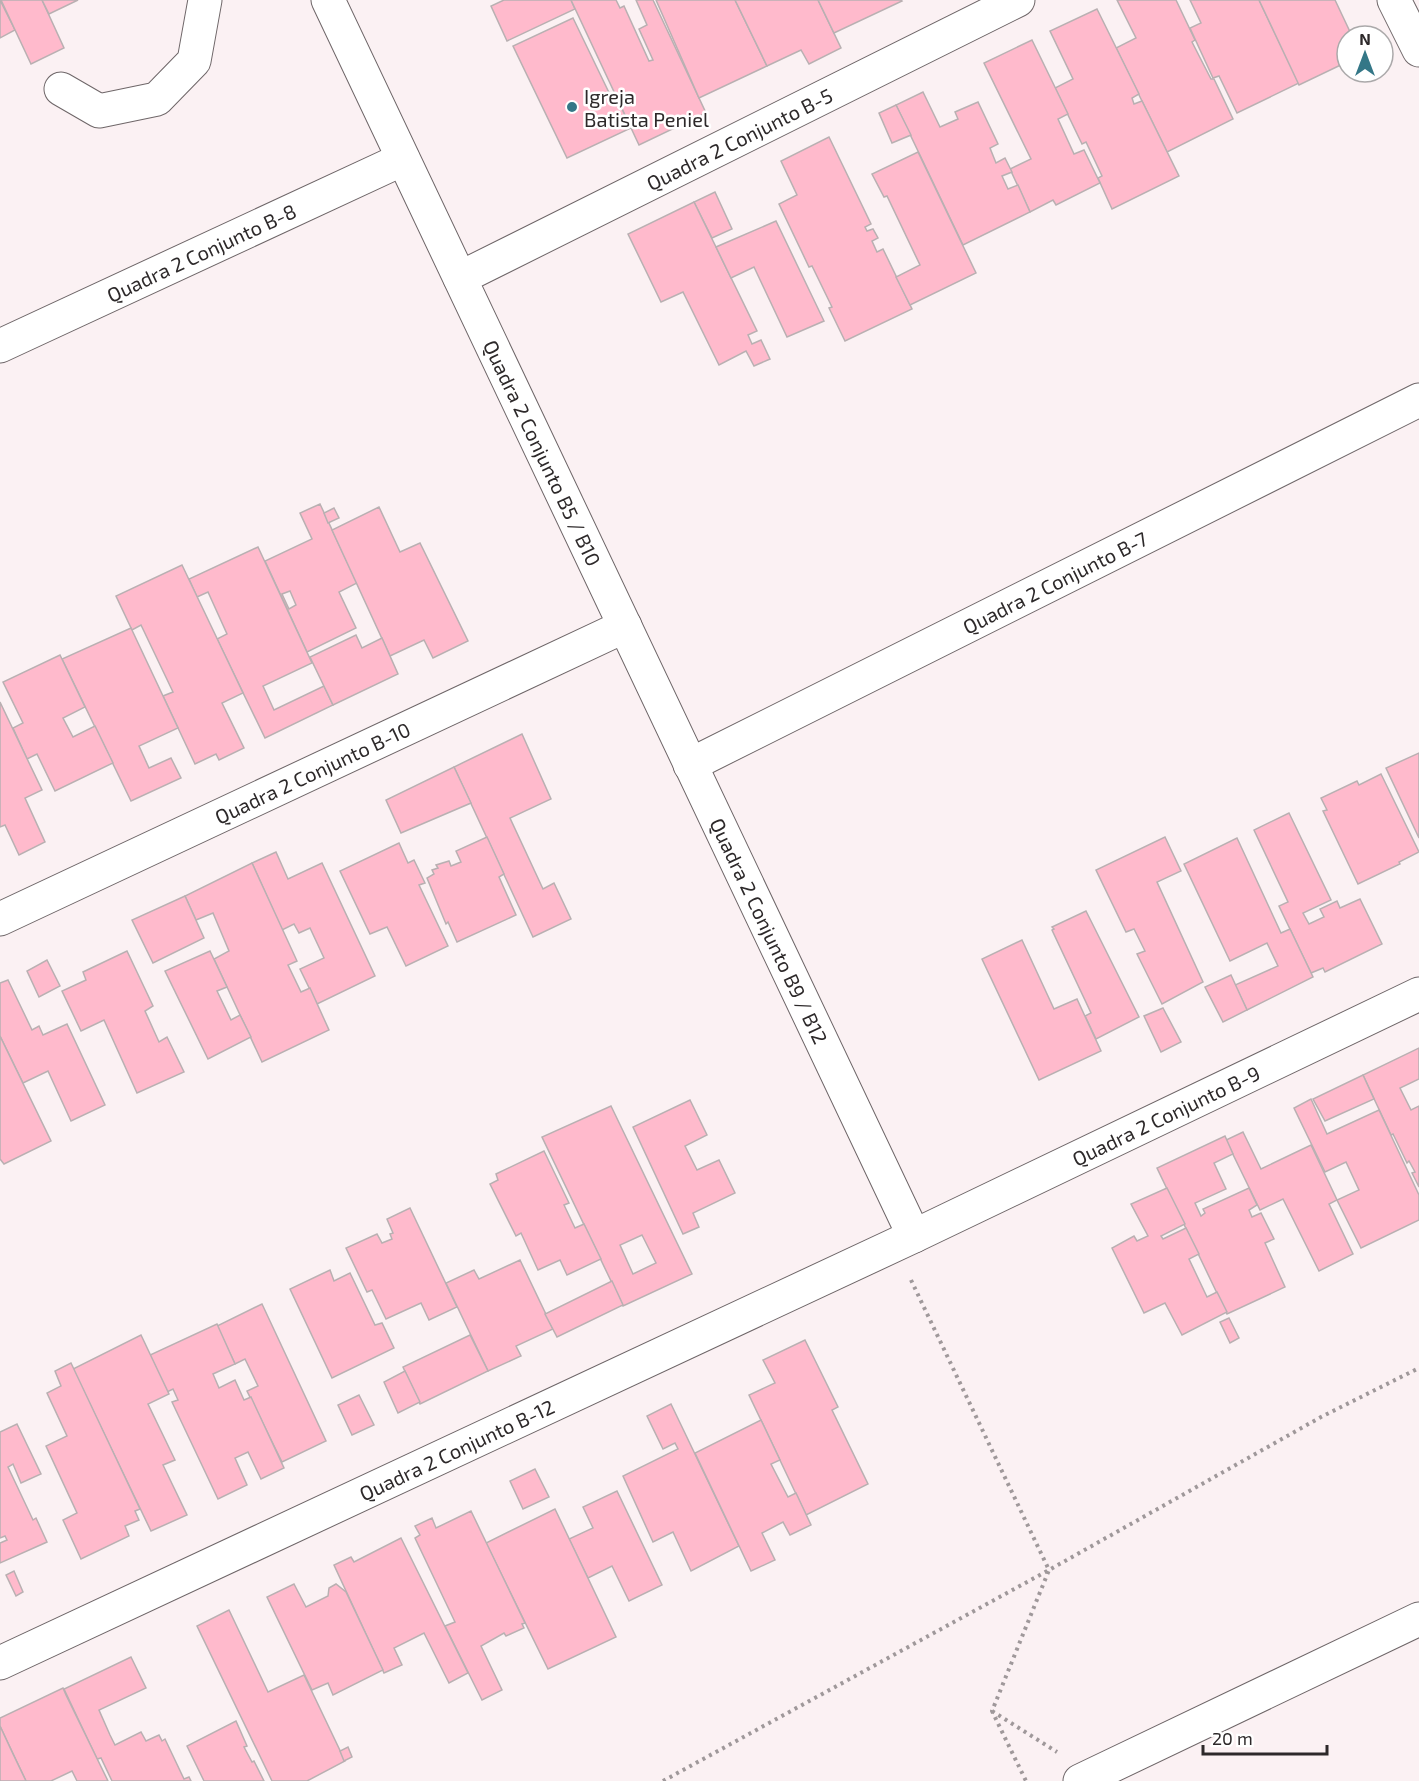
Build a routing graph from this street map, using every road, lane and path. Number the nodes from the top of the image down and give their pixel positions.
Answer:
1 (205, 0) edge
2 (327, 0) edge
3 (1018, 0) edge
4 (1394, 0) edge
5 (1419, 50) edge
6 (61, 89) dead end
7 (403, 159) junction
8 (460, 278) junction
9 (0, 346) edge
10 (1419, 400) edge
11 (625, 626) junction
12 (690, 765) junction
13 (0, 919) edge
14 (1419, 994) edge
15 (904, 1241) junction
16 (1419, 1368) edge
17 (1049, 1570) junction
18 (1419, 1619) edge
19 (0, 1663) edge
20 (992, 1711) junction
21 (1087, 1778) edge
22 (663, 1781) edge
23 (1026, 1781) edge

1 - 6 main road
2 - 7 main road, Quadra 2 Conjunto B5 / B10
3 - 8 main road, Quadra 2 Conjunto B-5
4 - 5 main road
7 - 8 main road, Quadra 2 Conjunto B5 / B10
7 - 9 main road, Quadra 2 Conjunto B-8
8 - 11 main road, Quadra 2 Conjunto B5 / B10
10 - 12 main road, Quadra 2 Conjunto B-7
11 - 12 main road, Quadra 2 Conjunto B9 / B12
11 - 13 main road, Quadra 2 Conjunto B-10
12 - 15 main road, Quadra 2 Conjunto B9 / B12
14 - 15 main road, Quadra 2 Conjunto B-9
15 - 17 path
15 - 19 main road, Quadra 2 Conjunto B-12
16 - 17 path
17 - 20 path
17 - 22 path
18 - 21 main road
20 - 21 path
20 - 23 path

